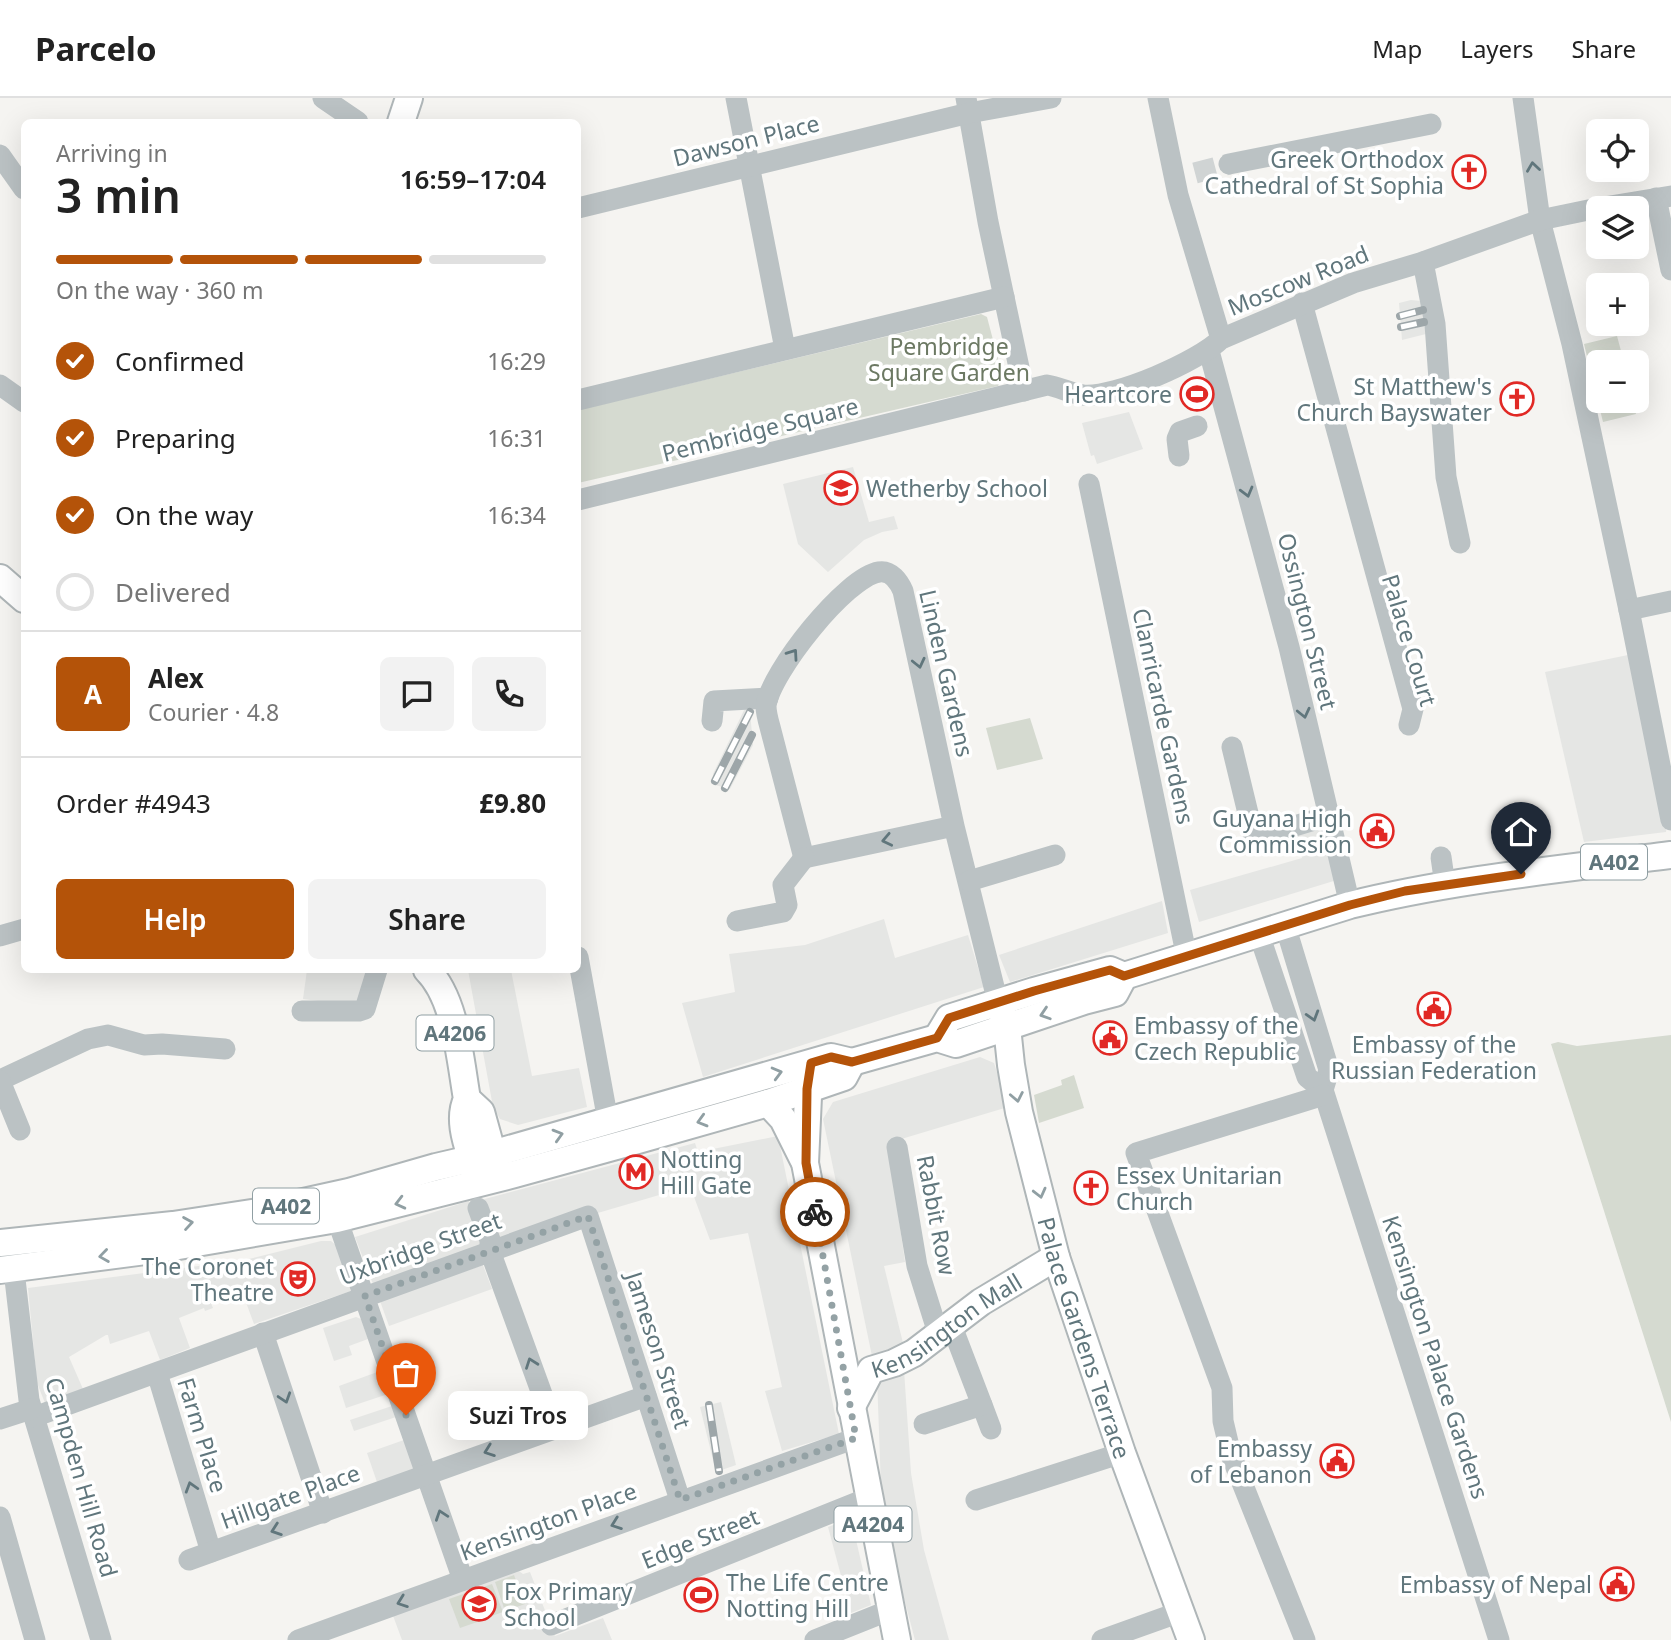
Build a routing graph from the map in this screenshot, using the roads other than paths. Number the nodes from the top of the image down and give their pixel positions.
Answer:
1 (323, 98) edge
2 (409, 98) edge
3 (736, 98) edge
4 (1051, 98) edge
5 (1158, 98) edge
6 (967, 106) edge
7 (1524, 106) edge
8 (354, 119) edge
9 (402, 119) edge
10 (1431, 124) dead end
11 (0, 155) edge
12 (1229, 164) tunnel mouth
13 (748, 166) junction
14 (21, 185) edge
15 (1663, 197) edge
16 (581, 207) edge
17 (1586, 210) edge
18 (1540, 220) junction
19 (1423, 262) junction
20 (1671, 270) edge
21 (1004, 297) junction
22 (1295, 306) junction
23 (1215, 345) junction
24 (785, 349) junction
25 (0, 385) edge
26 (1024, 391) junction
27 (581, 399) edge
28 (21, 400) edge
29 (1213, 421) junction
30 (1179, 456) dead end
31 (1088, 484) dead end
32 (581, 499) edge
33 (1460, 544) dead end
34 (0, 578) edge
35 (21, 596) edge
36 (1671, 601) edge
37 (1629, 610) junction
38 (768, 698) junction
39 (712, 721) dead end
40 (1232, 747) dead end
41 (1328, 816) junction
42 (1671, 820) edge
43 (954, 826) junction
44 (1055, 855) dead end
45 (1671, 855) edge
46 (1441, 857) dead end
47 (804, 858) junction
48 (968, 881) junction
49 (1446, 885) junction
50 (1350, 905) junction
51 (737, 921) dead end
52 (1285, 925) junction
53 (21, 930) edge
54 (1259, 934) junction
55 (0, 936) edge
56 (1187, 958) junction
57 (376, 973) edge
58 (431, 973) edge
59 (581, 973) edge
60 (302, 1011) dead end
61 (1002, 1015) junction
62 (225, 1049) dead end
63 (852, 1062) junction
64 (811, 1063) junction
65 (0, 1081) edge
66 (807, 1089) junction
67 (1323, 1092) junction
68 (768, 1103) junction
69 (608, 1121) junction
70 (20, 1130) dead end
71 (897, 1147) dead end
72 (806, 1163) junction
73 (484, 1176) junction
74 (588, 1216) joint
75 (337, 1219) junction
76 (490, 1251) junction
77 (3, 1257) edge
78 (1056, 1257) junction
79 (365, 1296) junction
80 (945, 1328) junction
81 (263, 1333) junction
82 (839, 1337) junction
83 (871, 1370) junction
84 (157, 1373) junction
85 (646, 1396) junction
86 (982, 1405) junction
87 (851, 1408) junction
88 (32, 1413) junction
89 (0, 1419) edge
90 (924, 1424) dead end
91 (554, 1427) junction
92 (991, 1429) dead end
93 (856, 1438) junction
94 (1122, 1453) junction
95 (426, 1475) junction
96 (868, 1498) junction
97 (680, 1500) junction
98 (975, 1500) dead end
99 (323, 1513) junction
100 (0, 1517) edge
101 (211, 1552) junction
102 (189, 1560) dead end
103 (463, 1580) junction
104 (9, 1584) edge
105 (890, 1610) junction
106 (1180, 1612) junction
107 (551, 1625) dead end
108 (35, 1640) edge
109 (101, 1640) edge
110 (298, 1640) edge
111 (815, 1640) edge
112 (897, 1640) edge
113 (1102, 1640) edge
114 (1191, 1640) edge
115 (1305, 1640) edge
116 (1499, 1640) edge

1 - 8 street
2 - 9 main road
3 - 13 street
4 - 6 street, Dawson Place
5 - 23 street, Ossington Street
6 - 13 street, Dawson Place
6 - 21 street
18 -> 7 street
10 - 12 street
11 - 14 street
13 - 16 street, Dawson Place
13 - 24 street
15 - 20 street
17 - 18 street, Moscow Road
18 - 19 street, Moscow Road
18 - 37 street
19 - 22 street, Moscow Road
19 - 33 street
21 - 24 street
21 - 26 street
22 - 22 street, Palace Court
22 - 23 street, Moscow Road
23 - 26 street, Moscow Road
23 - 29 street, Ossington Street
24 - 27 street
25 - 28 street
26 - 32 street, Pembridge Square
29 - 30 street
29 -> 41 street, Ossington Street
31 - 56 street, Clanricarde Gardens
34 - 35 main road
36 - 37 street
37 - 42 street
38 - 39 street
38 -> 43 street, Linden Gardens
38 - 47 street
40 - 41 street
41 - 50 street, Ossington Street
43 -> 47 street
43 - 48 street, Linden Gardens
44 - 48 street
45 - 49 main road, A402
46 - 49 street
47 - 51 street
48 - 61 street, Linden Gardens
49 - 50 main road, A402
50 - 52 main road, A402
52 - 54 main road, A402
52 -> 67 street, Kensington Palace Gardens
53 - 55 street
54 - 56 main road, A402
54 - 67 street, Kensington Palace Gardens
56 - 61 main road, A402
57 - 60 street
58 - 73 main road, A4206
59 - 69 street
61 - 63 main road, A402
61 -> 78 main road, Palace Gardens Terrace
62 - 65 street
63 - 64 main road, A402
63 - 66 main road, A402
64 - 66 main road, A4204
69 -> 64 main road, A402
65 - 70 street
66 - 68 main road, A402
66 - 72 main road, A4204
67 - 115 street
67 - 116 street, Kensington Palace Gardens
68 - 72 main road, A4204
68 -> 73 main road, A402
73 -> 69 main road, A402
71 - 80 street, Rabbit Row
72 - 82 main road, A4204
73 -> 75 main road, A402
73 - 76 street
77 -> 73 main road, A402
74 - 76 street, Uxbridge Street
74 - 85 street, Jameson Street
75 -> 77 main road, A402
75 - 79 street
76 - 79 street, Uxbridge Street
91 -> 76 street
77 - 88 street, Campden Hill Road
78 - 80 main road, Kensington Mall
78 - 94 main road, Palace Gardens Terrace
79 - 81 street, Uxbridge Street
79 - 95 street
80 - 83 main road, Kensington Mall
80 - 86 street, Rabbit Row
81 - 84 street, Uxbridge Street
81 -> 99 street
82 - 83 main road, A4204
82 - 87 main road, A4204
83 - 87 main road, Kensington Mall
84 - 88 street, Uxbridge Street
101 -> 84 street, Farm Place
85 - 91 street, Hillgate Place
85 - 97 street, Jameson Street
86 - 90 street
86 - 92 street, Rabbit Row
87 - 93 main road, A4204
88 - 89 street, Uxbridge Street
88 - 109 street, Campden Hill Road
91 -> 95 street, Hillgate Place
93 - 96 main road, A4204
93 - 97 street, Kensington Place
94 - 98 street
94 - 106 main road, Palace Gardens Terrace
95 - 99 street, Hillgate Place
103 -> 95 street
96 - 105 main road, A4204
96 - 107 street, Edge Street
97 -> 103 street, Kensington Place
99 -> 101 street, Hillgate Place
100 - 104 street
101 - 102 street, Hillgate Place
103 -> 110 street, Kensington Place
104 - 108 street
105 - 111 street
105 - 112 main road, A4204
106 - 113 street
106 - 114 main road, Palace Gardens Terrace

